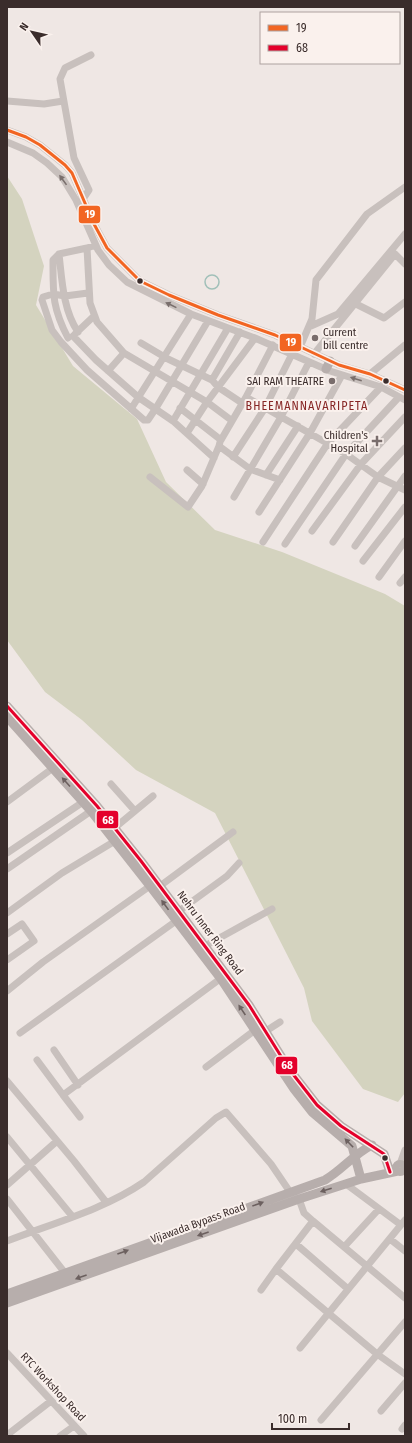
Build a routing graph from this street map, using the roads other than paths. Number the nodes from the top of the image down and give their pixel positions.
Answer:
1 (91, 55) dead end
2 (7, 101) edge
3 (63, 101) junction
4 (7, 130) edge
5 (7, 142) edge
6 (405, 187) edge
7 (82, 196) junction
8 (405, 234) edge
9 (96, 245) junction
10 (87, 248) junction
11 (59, 254) junction
12 (405, 264) edge
13 (88, 293) junction
14 (53, 294) junction
15 (65, 296) junction
16 (405, 302) edge
17 (354, 303) junction
18 (191, 314) junction
19 (94, 316) junction
20 (208, 321) junction
21 (310, 326) junction
22 (228, 328) junction
23 (240, 332) junction
24 (70, 337) junction
25 (255, 338) junction
26 (141, 343) dead end
27 (272, 345) junction
28 (405, 345) edge
29 (300, 347) junction
30 (124, 353) junction
31 (292, 354) junction
32 (314, 354) junction
33 (164, 357) junction
34 (309, 362) junction
35 (181, 365) junction
36 (328, 365) junction
37 (108, 371) junction
38 (154, 371) junction
39 (200, 374) junction
40 (370, 374) junction
41 (342, 375) junction
42 (212, 380) junction
43 (172, 383) junction
44 (218, 387) junction
45 (381, 387) junction
46 (405, 390) edge
47 (189, 393) junction
48 (138, 397) junction
49 (402, 398) edge
50 (244, 400) junction
51 (207, 402) junction
52 (156, 408) junction
53 (180, 408) junction
54 (265, 408) junction
55 (131, 409) junction
56 (281, 417) junction
57 (405, 417) edge
58 (195, 419) junction
59 (231, 420) junction
60 (173, 421) junction
61 (298, 426) junction
62 (310, 433) junction
63 (187, 434) junction
64 (220, 443) junction
65 (328, 443) junction
66 (405, 448) edge
67 (346, 454) junction
68 (234, 457) junction
69 (214, 458) junction
70 (361, 464) junction
71 (250, 469) junction
72 (187, 470) dead end
73 (266, 475) junction
74 (405, 476) edge
75 (150, 477) dead end
76 (378, 477) junction
77 (280, 480) junction
78 (204, 484) junction
79 (397, 485) junction
80 (405, 490) edge
81 (234, 497) dead end
82 (405, 507) edge
83 (259, 512) dead end
84 (312, 531) dead end
85 (405, 541) edge
86 (263, 542) dead end
87 (333, 542) dead end
88 (285, 544) dead end
89 (355, 546) dead end
90 (363, 561) dead end
91 (379, 577) dead end
92 (7, 706) edge
93 (7, 717) edge
94 (53, 768) junction
95 (111, 784) dead end
96 (153, 796) dead end
97 (7, 802) edge
98 (83, 802) junction
99 (91, 811) junction
100 (134, 811) junction
101 (112, 830) junction
102 (233, 832) dead end
103 (114, 841) junction
104 (7, 853) edge
105 (238, 863) dead end
106 (7, 869) edge
107 (150, 886) junction
108 (160, 886) junction
109 (272, 909) dead end
110 (179, 911) junction
111 (7, 913) edge
112 (176, 921) junction
113 (7, 934) edge
114 (205, 946) junction
115 (7, 960) edge
116 (224, 977) junction
117 (8, 986) edge
118 (280, 1022) dead end
119 (255, 1030) junction
120 (266, 1031) junction
121 (20, 1033) dead end
122 (54, 1050) dead end
123 (37, 1060) dead end
124 (206, 1067) dead end
125 (7, 1081) edge
126 (78, 1085) junction
127 (63, 1095) junction
128 (80, 1117) dead end
129 (7, 1137) edge
130 (57, 1141) junction
131 (372, 1145) junction
132 (405, 1150) edge
133 (356, 1156) junction
134 (30, 1165) junction
135 (401, 1168) edge
136 (361, 1179) junction
137 (7, 1184) edge
138 (346, 1184) junction
139 (290, 1192) junction
140 (7, 1199) edge
141 (299, 1199) junction
142 (106, 1202) junction
143 (379, 1209) junction
144 (72, 1216) junction
145 (313, 1221) junction
146 (403, 1223) edge
147 (33, 1232) junction
148 (390, 1239) junction
149 (7, 1241) edge
150 (296, 1244) junction
151 (344, 1247) junction
152 (405, 1251) edge
153 (367, 1266) junction
154 (276, 1269) junction
155 (65, 1273) junction
156 (348, 1289) junction
157 (261, 1290) dead end
158 (7, 1294) edge
159 (405, 1298) edge
160 (7, 1303) edge
161 (328, 1313) junction
162 (404, 1327) edge
163 (300, 1348) dead end
164 (7, 1353) edge
165 (377, 1354) junction
166 (405, 1374) edge
167 (405, 1383) edge
168 (51, 1401) junction
169 (381, 1411) dead end
170 (321, 1420) dead end
171 (74, 1426) junction
172 (10, 1434) edge
173 (60, 1436) edge
174 (84, 1436) edge

1 - 3 street
2 - 3 street
3 - 7 street
4 - 7 street
9 -> 5 street
6 - 21 street
7 - 29 street
8 - 21 street
9 - 10 street
18 -> 9 street
10 - 11 street
10 - 13 street
11 - 14 street
11 - 15 street
12 - 17 street
13 - 15 street
13 - 19 street
14 - 15 street
14 - 24 street
14 - 24 street
15 - 24 street
16 - 17 street
17 - 32 street
18 - 20 street
18 - 33 street
19 - 24 street
19 - 30 street
20 - 22 street
20 - 35 street
21 - 29 street
22 - 23 street
22 - 39 street
23 - 25 street
23 - 42 street
24 - 37 street
24 - 55 street
25 - 27 street
25 - 44 street
26 - 33 street
27 - 31 street
27 - 50 street
28 - 40 street
29 - 32 street
30 - 37 street
30 - 38 street
31 - 34 street
31 - 54 street
32 - 36 street
33 - 35 street
33 - 38 street
34 - 36 street
34 - 56 street
35 - 39 street
35 - 43 street
36 - 40 street
36 - 41 street
37 - 48 street
38 - 43 street
38 - 48 street
39 - 42 street
39 - 47 street
40 - 46 street
45 -> 41 street
41 - 62 street
42 - 44 street
43 - 47 street
43 - 52 street
44 - 50 street
44 - 51 street
45 - 49 street
45 - 65 street
47 - 51 street
47 - 53 street
48 - 52 street
48 - 55 street
49 - 67 street
50 - 54 street
50 - 59 street
51 - 58 street
51 - 59 street
52 - 55 street
52 - 60 street
53 - 58 street
53 - 60 street
54 - 56 street
54 - 68 street
56 - 61 street
56 - 71 street
57 - 70 street
58 - 63 street
58 - 64 street
59 - 64 street
60 - 63 street
61 - 62 street
61 - 73 street
62 - 65 street
62 - 77 street
63 - 69 street
64 - 68 street
64 - 69 street
65 - 67 street
65 - 86 street
66 - 76 street
67 - 70 street
67 - 88 street
68 - 71 street
69 - 78 street
70 - 76 street
70 - 84 street
71 - 73 street
71 - 81 street
72 - 78 street
73 - 77 street
74 - 79 street
75 - 78 street
76 - 79 street
76 - 87 street
77 - 83 street
79 - 80 street
79 - 89 street
82 - 90 street
85 - 91 street
92 - 101 main road, Nehru Inner Ring Road
93 - 94 main road, Nehru Inner Ring Road
94 - 97 street
98 -> 94 main road, Nehru Inner Ring Road
95 - 100 street
96 - 100 street
98 - 99 main road, Nehru Inner Ring Road
98 - 104 street
99 - 101 main road, Nehru Inner Ring Road
99 - 106 street
100 - 101 street
101 - 103 main road, Nehru Inner Ring Road
101 - 108 main road, Nehru Inner Ring Road
102 - 108 street
103 - 107 main road, Nehru Inner Ring Road
103 - 111 street
105 - 110 street
112 -> 107 main road, Nehru Inner Ring Road
107 - 117 street
108 - 110 main road, Nehru Inner Ring Road
109 - 114 street
110 - 114 main road, Nehru Inner Ring Road
112 - 116 main road, Nehru Inner Ring Road
112 - 121 street
113 - 115 street
114 - 116 main road, Nehru Inner Ring Road
119 -> 116 main road, Nehru Inner Ring Road
116 - 120 main road, Nehru Inner Ring Road
116 - 126 street
118 - 120 street
119 - 124 street
133 -> 119 main road, Nehru Inner Ring Road
120 - 131 main road, Nehru Inner Ring Road
122 - 126 street
123 - 127 street
125 - 130 street
126 - 127 street
127 - 128 street
129 - 134 street
130 - 134 street
130 - 142 street
131 - 133 main road, Vijawada Bypass Road
131 - 135 main road, Nehru Inner Ring Road
132 - 135 street
133 - 136 main road, Nehru Inner Ring Road
133 - 139 main road, Vijawada Bypass Road
134 - 137 street
134 - 144 street
135 - 136 main road, Vijawada Bypass Road
136 - 138 main road, Vijawada Bypass Road
138 -> 141 main road, Vijawada Bypass Road
138 - 143 street
139 - 142 street
155 -> 139 main road, Vijawada Bypass Road
140 - 147 street
141 - 145 street
141 -> 160 main road, Vijawada Bypass Road
142 - 144 street
143 - 146 street
143 - 151 street
144 - 147 street
145 - 150 street
145 - 151 street
146 - 148 street
147 - 149 street
147 - 155 street
148 - 152 street
148 - 153 street
150 - 154 street
150 - 156 street
151 - 153 street
153 - 156 street
153 - 159 street
154 - 157 street
154 - 161 street
155 - 158 main road, Vijawada Bypass Road
156 - 161 street
161 - 163 street
161 - 165 street
162 - 165 street
164 - 168 street, RTC Workshop Road
165 - 166 street
165 - 170 street
167 - 169 street
168 - 171 street, RTC Workshop Road
168 - 172 street
171 - 173 street
171 - 174 street, RTC Workshop Road

